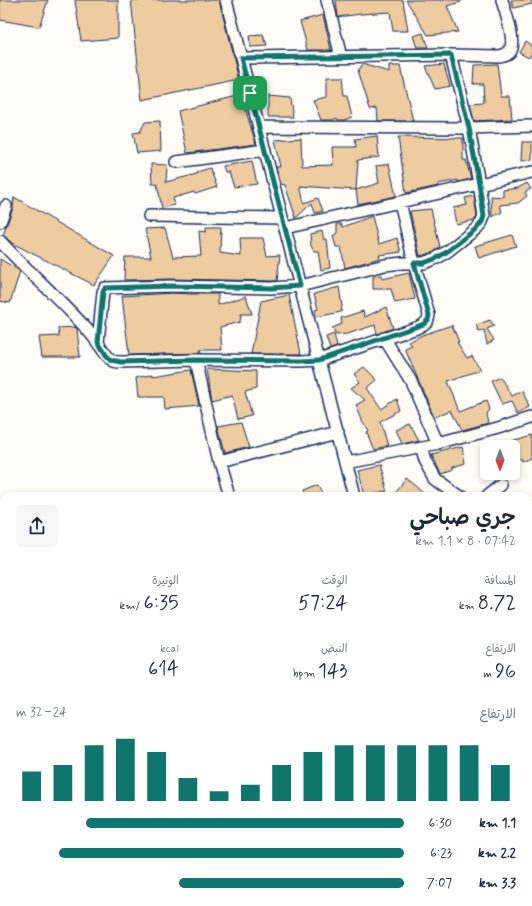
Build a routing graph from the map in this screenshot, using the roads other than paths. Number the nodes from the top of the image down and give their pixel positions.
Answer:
1 (226, 0) edge
2 (326, 0) edge
3 (502, 0) edge
4 (451, 55) junction
5 (341, 57) junction
6 (241, 58) junction
7 (532, 126) edge
8 (259, 127) junction
9 (469, 128) junction
10 (265, 150) junction
11 (176, 162) dead end
12 (532, 172) edge
13 (479, 184) junction
14 (400, 202) junction
15 (6, 206) dead end
16 (149, 216) dead end
17 (0, 222) edge
18 (284, 223) junction
19 (0, 241) edge
20 (414, 263) junction
21 (300, 286) junction
22 (384, 338) junction
23 (98, 342) junction
24 (196, 360) junction
25 (319, 360) junction
26 (532, 417) edge
27 (338, 432) junction
28 (438, 444) junction
29 (421, 447) junction
30 (220, 462) junction
31 (345, 462) junction
32 (501, 485) dead end
33 (228, 492) edge
34 (353, 492) edge
35 (453, 492) edge
36 (492, 492) edge

1 - 6 street
2 - 5 street
3 - 4 street
4 - 5 street
4 - 9 street
5 - 6 street
6 - 8 street
7 - 9 street
8 - 9 street
8 - 10 street
9 - 13 street
10 - 11 street
10 - 18 street
12 - 13 street
13 - 14 street
13 - 20 street
14 - 18 street
14 - 20 street
15 - 17 street
16 - 18 street
18 - 21 street
19 - 23 street
20 - 21 street
20 - 22 street
21 - 23 street
21 - 25 street
22 - 25 street
22 - 28 street
23 - 24 street
24 - 25 street
24 - 30 street
25 - 27 street
26 - 28 street
27 - 30 street
27 - 31 street
28 - 29 street
29 - 31 street
29 - 35 street
30 - 33 street
31 - 34 street
32 - 36 street

